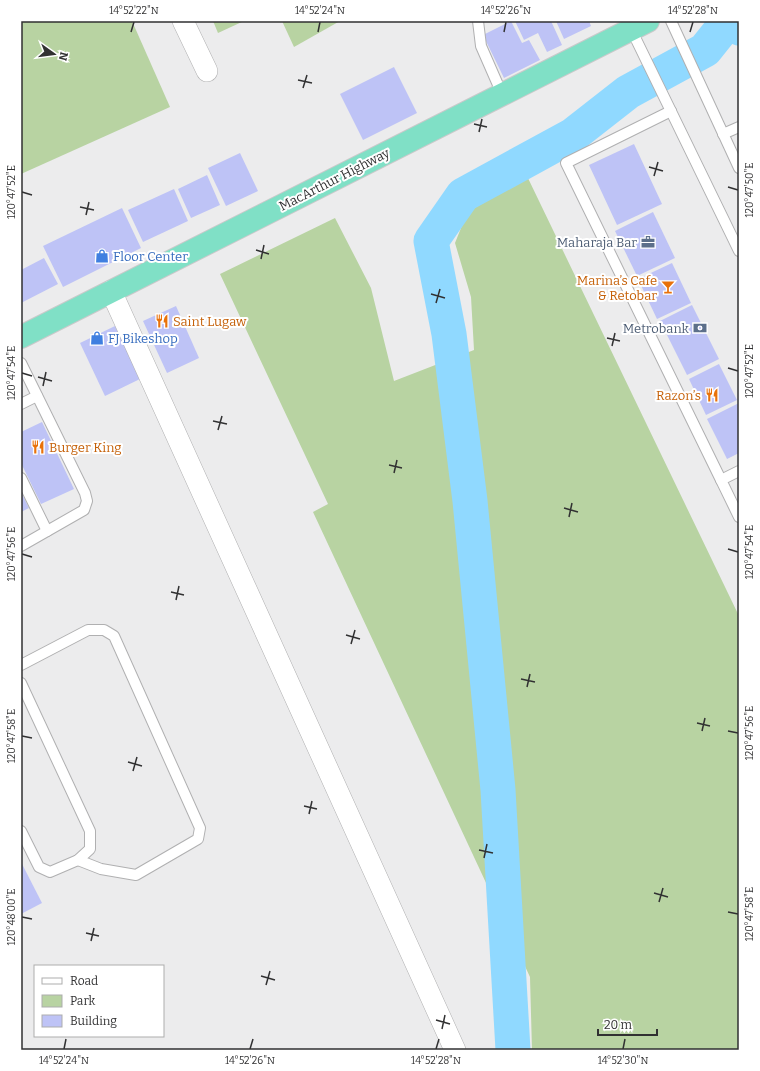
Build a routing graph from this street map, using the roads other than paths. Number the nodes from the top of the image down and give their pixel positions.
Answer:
1 (183, 21) edge
2 (478, 21) edge
3 (671, 21) edge
4 (639, 25) edge
5 (207, 71) dead end
6 (502, 94) junction
7 (671, 111) junction
8 (739, 127) edge
9 (723, 134) junction
10 (739, 168) edge
11 (739, 251) edge
12 (111, 290) junction
13 (21, 337) edge
14 (21, 363) edge
15 (38, 396) junction
16 (21, 404) edge
17 (739, 471) edge
18 (21, 478) edge
19 (721, 480) junction
20 (739, 517) edge
21 (47, 531) junction
22 (21, 546) edge
23 (21, 665) edge
24 (21, 683) edge
25 (21, 831) edge
26 (78, 860) junction
27 (455, 1050) edge

1 - 5 street
2 - 6 lane
3 - 9 lane
4 - 6 highway, MacArthur Highway
4 - 7 lane
6 - 12 highway, MacArthur Highway
7 - 11 lane
7 - 19 lane
8 - 9 lane
9 - 10 lane
12 - 13 highway, MacArthur Highway
12 - 27 street
14 - 15 lane
15 - 16 lane
15 - 21 lane
17 - 19 lane
18 - 21 lane
19 - 20 lane
21 - 22 lane
23 - 26 lane
24 - 26 lane
25 - 26 lane

